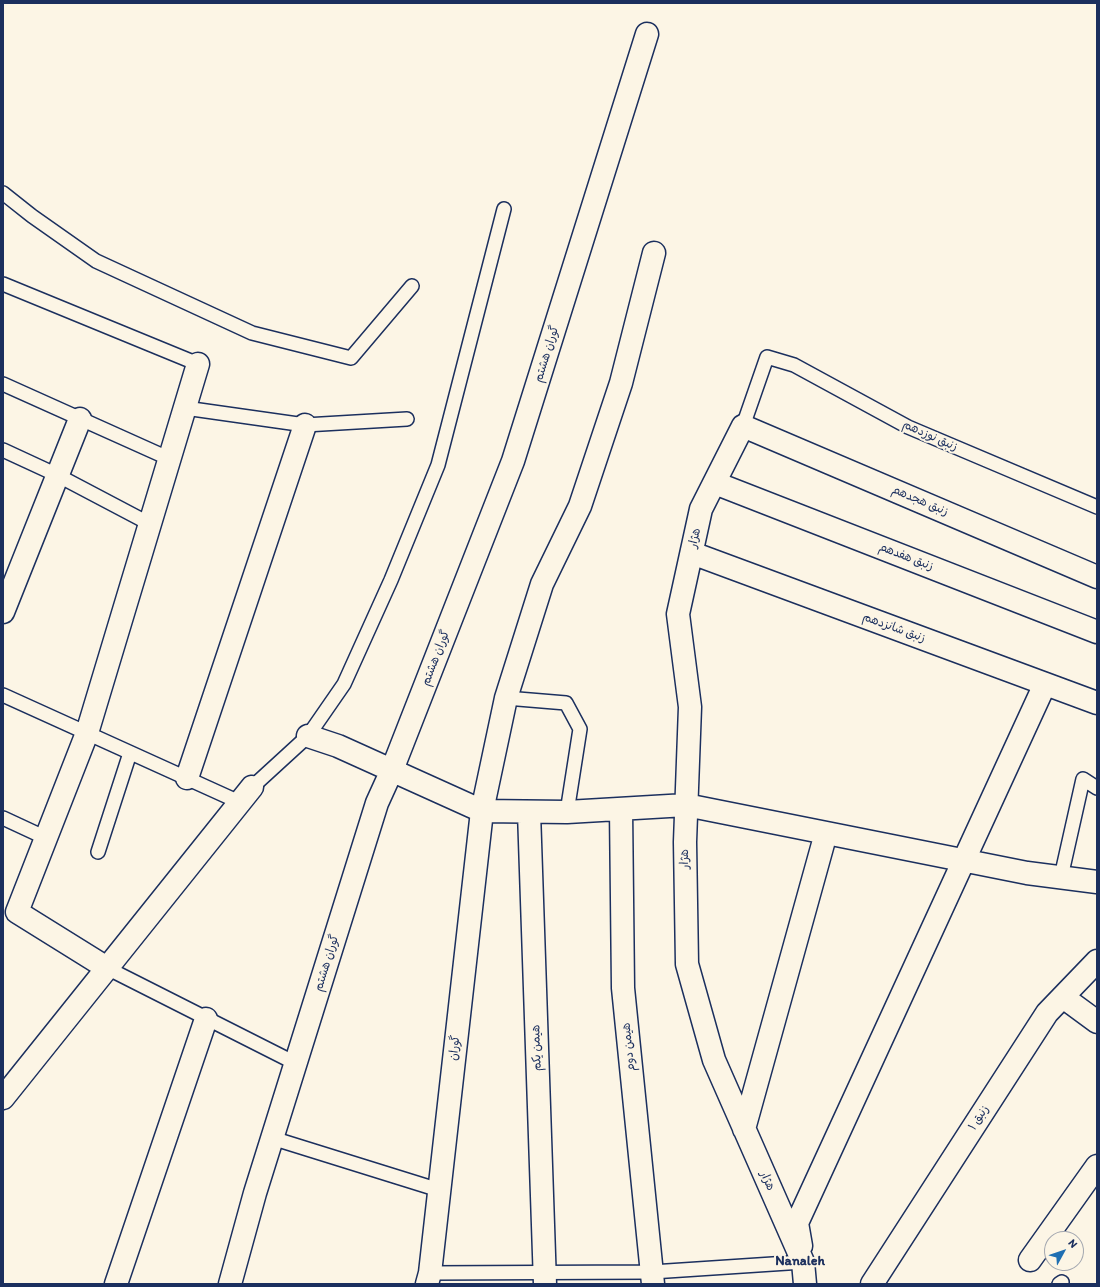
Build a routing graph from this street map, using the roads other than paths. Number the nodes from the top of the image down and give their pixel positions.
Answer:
1 (647, 34) dead end
2 (3, 193) edge
3 (504, 209) dead end
4 (654, 254) dead end
5 (3, 284) edge
6 (412, 286) dead end
7 (198, 364) joint
8 (3, 384) edge
9 (185, 408) junction
10 (80, 418) junction
11 (407, 419) dead end
12 (305, 425) junction
13 (743, 426) junction
14 (3, 450) edge
15 (170, 459) junction
16 (58, 475) junction
17 (715, 482) junction
18 (1097, 507) edge
19 (150, 524) junction
20 (692, 553) junction
21 (1097, 577) edge
22 (3, 612) edge
23 (1097, 632) edge
24 (1045, 684) junction
25 (3, 696) edge
26 (506, 698) junction
27 (1097, 703) edge
28 (87, 733) junction
29 (308, 736) junction
30 (130, 753) junction
31 (392, 770) junction
32 (187, 778) junction
33 (252, 787) junction
34 (1097, 788) edge
35 (686, 805) junction
36 (621, 809) junction
37 (482, 812) junction
38 (530, 812) junction
39 (567, 812) junction
40 (3, 818) edge
41 (826, 833) junction
42 (46, 838) junction
43 (98, 852) dead end
44 (964, 860) junction
45 (1060, 877) junction
46 (1097, 882) edge
47 (1097, 961) edge
48 (107, 968) junction
49 (1063, 997) junction
50 (206, 1019) junction
51 (1097, 1022) edge
52 (296, 1063) junction
53 (3, 1098) edge
54 (744, 1129) junction
55 (272, 1138) junction
56 (1097, 1166) edge
57 (439, 1190) junction
58 (1030, 1260) dead end
59 (802, 1262) junction
60 (428, 1278) edge
61 (653, 1278) edge
62 (545, 1279) edge
63 (116, 1284) edge
64 (230, 1284) edge
65 (805, 1284) edge
66 (872, 1284) edge

1 - 31 street, گوران هشتم
2 - 6 lane
3 - 29 lane
4 - 26 street, گوران
5 - 7 lane
7 - 9 street
8 - 10 lane
9 - 12 lane
9 - 15 street
10 - 15 lane
10 - 16 street
11 - 12 lane
12 - 32 street
13 - 17 street, هژار
13 - 18 lane, زنبق نوزدهم
13 - 21 street, زنبق هجدهم
14 - 16 lane
15 - 19 street
16 - 19 lane
16 - 22 street
17 - 20 street, هژار
17 - 23 street, زنبق هفدهم
19 - 28 street
20 - 24 street, زنبق شانزدهم
20 - 35 street, هژار
24 - 27 street, زنبق شانزدهم
24 - 44 street
25 - 28 lane
26 - 37 street, گوران
26 - 39 lane
28 - 30 lane
28 - 42 street
29 - 31 street
29 - 33 lane
30 - 32 lane
30 - 43 lane
31 - 37 street
31 - 52 street, گوران هشتم
32 - 33 lane
33 - 48 street
34 - 45 lane
35 - 36 street
35 - 41 street
35 - 54 street, هژار
36 - 39 street
36 - 61 street, هیمن دوم
37 - 38 street
37 - 57 street, گوران
38 - 39 street
38 - 62 street, هیمن یکم
40 - 42 lane
41 - 44 street
41 - 54 street
42 - 48 street
44 - 45 street
44 - 59 street
45 - 46 street
47 - 49 street, زنبق ۱
48 - 50 lane
48 - 53 street
49 - 51 street
49 - 66 street, زنبق ۱
50 - 52 lane
50 - 63 street
52 - 55 street, گوران هشتم
54 - 59 street, هژار
55 - 57 lane
55 - 64 street, گوران هشتم
56 - 58 street
57 - 60 street, گوران
59 - 61 lane
59 - 65 street, هژار
60 - 62 lane
61 - 62 lane

